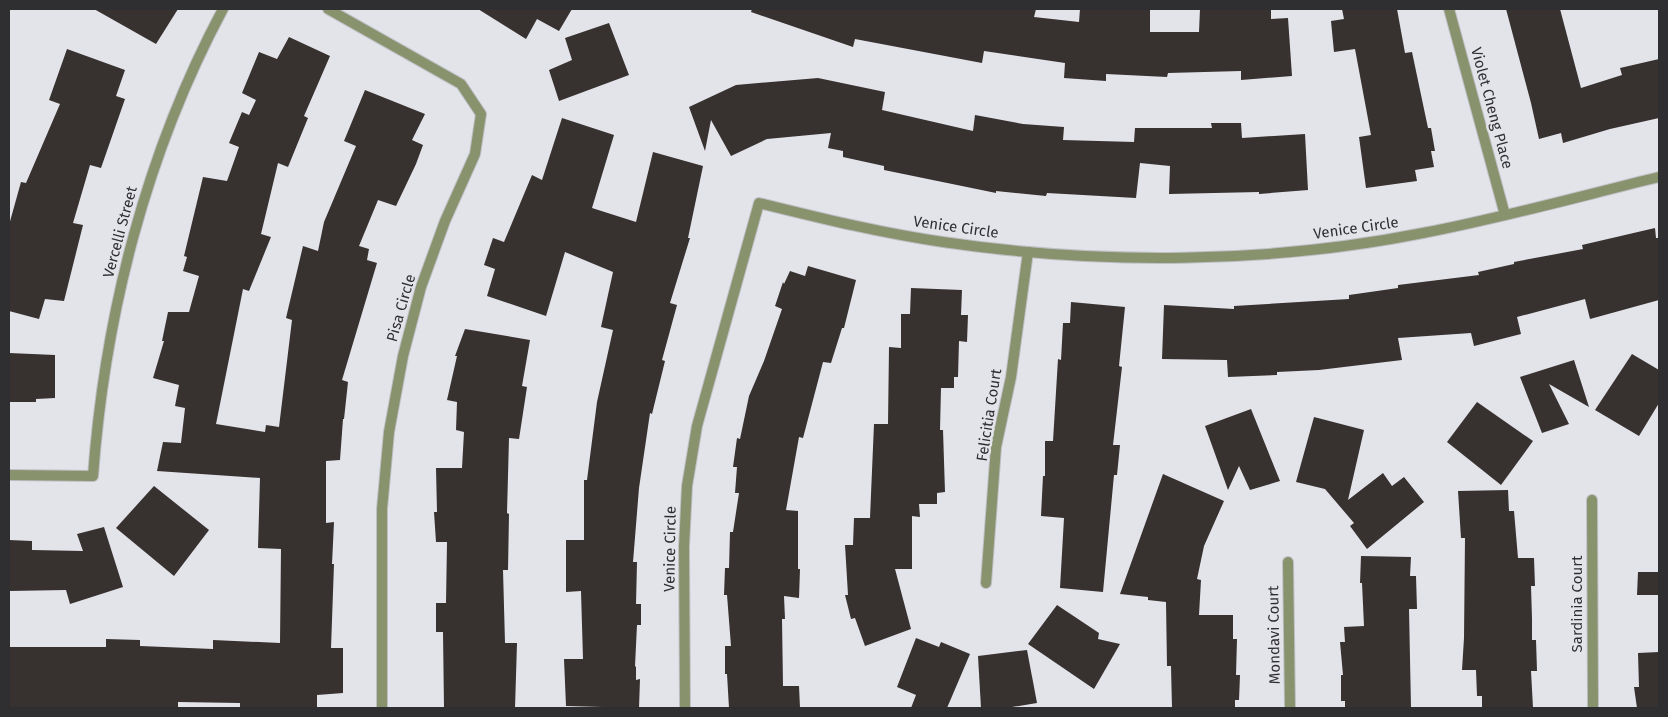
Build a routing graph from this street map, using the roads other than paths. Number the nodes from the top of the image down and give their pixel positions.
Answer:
1 (223, 9) edge
2 (328, 9) edge
3 (1449, 9) edge
4 (1659, 177) edge
5 (1505, 216) junction
6 (1028, 252) junction
7 (9, 475) edge
8 (1592, 500) dead end
9 (1288, 562) dead end
10 (986, 583) dead end
11 (382, 708) edge
12 (685, 708) edge
13 (1290, 708) edge
14 (1593, 708) edge

1 - 7 street, Vercelli Street
2 - 11 street, Pisa Circle
3 - 5 street, Violet Cheng Place
4 - 5 street, Venice Circle
5 - 6 street, Venice Circle
6 - 10 street, Felicitia Court
6 - 12 street, Venice Circle
8 - 14 street, Sardinia Court
9 - 13 street, Mondavi Court

